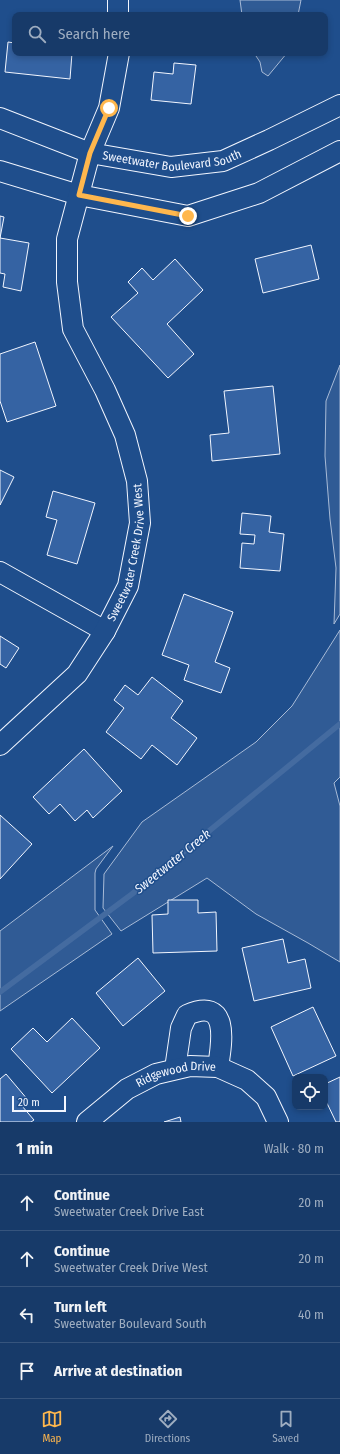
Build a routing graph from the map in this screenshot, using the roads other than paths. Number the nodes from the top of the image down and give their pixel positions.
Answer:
1 (118, 0) edge
2 (118, 12) edge
3 (118, 56) edge
4 (340, 105) edge
5 (0, 118) edge
6 (340, 151) edge
7 (90, 153) junction
8 (0, 171) edge
9 (79, 195) junction
10 (0, 572) edge
11 (105, 631) junction
12 (0, 745) edge
13 (218, 1067) junction
14 (175, 1069) junction
15 (87, 1122) edge
16 (278, 1122) edge

1 - 2 street
3 - 7 street, Sweetwater Creek Drive West
4 - 7 street, Sweetwater Boulevard South
5 - 7 street, Sweetwater Boulevard South
6 - 9 street
7 - 9 street, Sweetwater Creek Drive West
8 - 9 street
9 - 11 street, Sweetwater Creek Drive West
10 - 11 street, Sweetwater Creek Drive West
11 - 12 street, Sweetwater Creek Drive West
13 - 14 street, Ridgewood Drive
13 - 14 street
13 - 16 street, Ridgewood Drive
14 - 15 street, Ridgewood Drive

